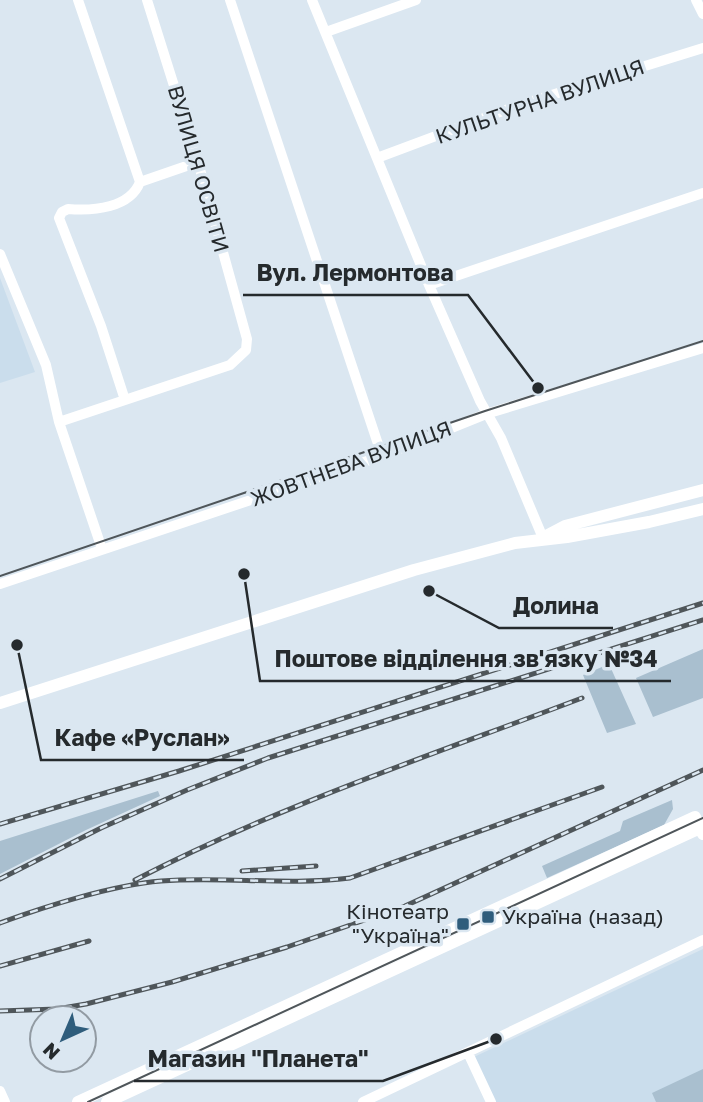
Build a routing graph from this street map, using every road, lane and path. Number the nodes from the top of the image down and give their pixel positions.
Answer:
1 (78, 0) edge
2 (147, 0) edge
3 (230, 0) edge
4 (313, 0) edge
5 (416, 0) edge
6 (696, 0) edge
7 (703, 15) edge
8 (326, 32) junction
9 (703, 48) edge
10 (377, 158) junction
11 (198, 162) junction
12 (140, 182) junction
13 (703, 193) edge
14 (0, 254) edge
15 (429, 285) junction
16 (703, 348) edge
17 (125, 400) junction
18 (486, 414) junction
19 (59, 422) junction
20 (382, 456) junction
21 (703, 490) edge
22 (703, 509) edge
23 (543, 538) junction
24 (102, 550) junction
25 (0, 584) edge
26 (0, 703) edge
27 (701, 824) edge
28 (703, 940) edge
29 (468, 1053) junction
30 (0, 1091) edge
31 (5, 1102) edge
32 (78, 1102) edge
33 (107, 1102) edge
34 (363, 1102) edge
35 (491, 1102) edge

1 - 12 street
2 - 11 street, ВУЛИЦЯ ОСВІТИ
3 - 20 street
4 - 8 street
5 - 8 street
6 - 7 street
8 - 10 street
9 - 10 street, КУЛЬТУРНА ВУЛИЦЯ
10 - 15 street
11 - 12 street
11 - 17 street, ВУЛИЦЯ ОСВІТИ
12 - 17 street
13 - 15 street
14 - 19 street
15 - 18 street
16 - 18 street, ЖОВТНЕВА ВУЛИЦЯ
17 - 19 street
18 - 20 street, ЖОВТНЕВА ВУЛИЦЯ
18 - 23 street
19 - 24 street
20 - 24 street, ЖОВТНЕВА ВУЛИЦЯ
21 - 23 main road
22 - 23 main road
23 - 26 main road
24 - 25 street, ЖОВТНЕВА ВУЛИЦЯ
27 - 32 main road
27 - 33 main road
28 - 29 street
29 - 34 street
29 - 35 street
30 - 31 street

